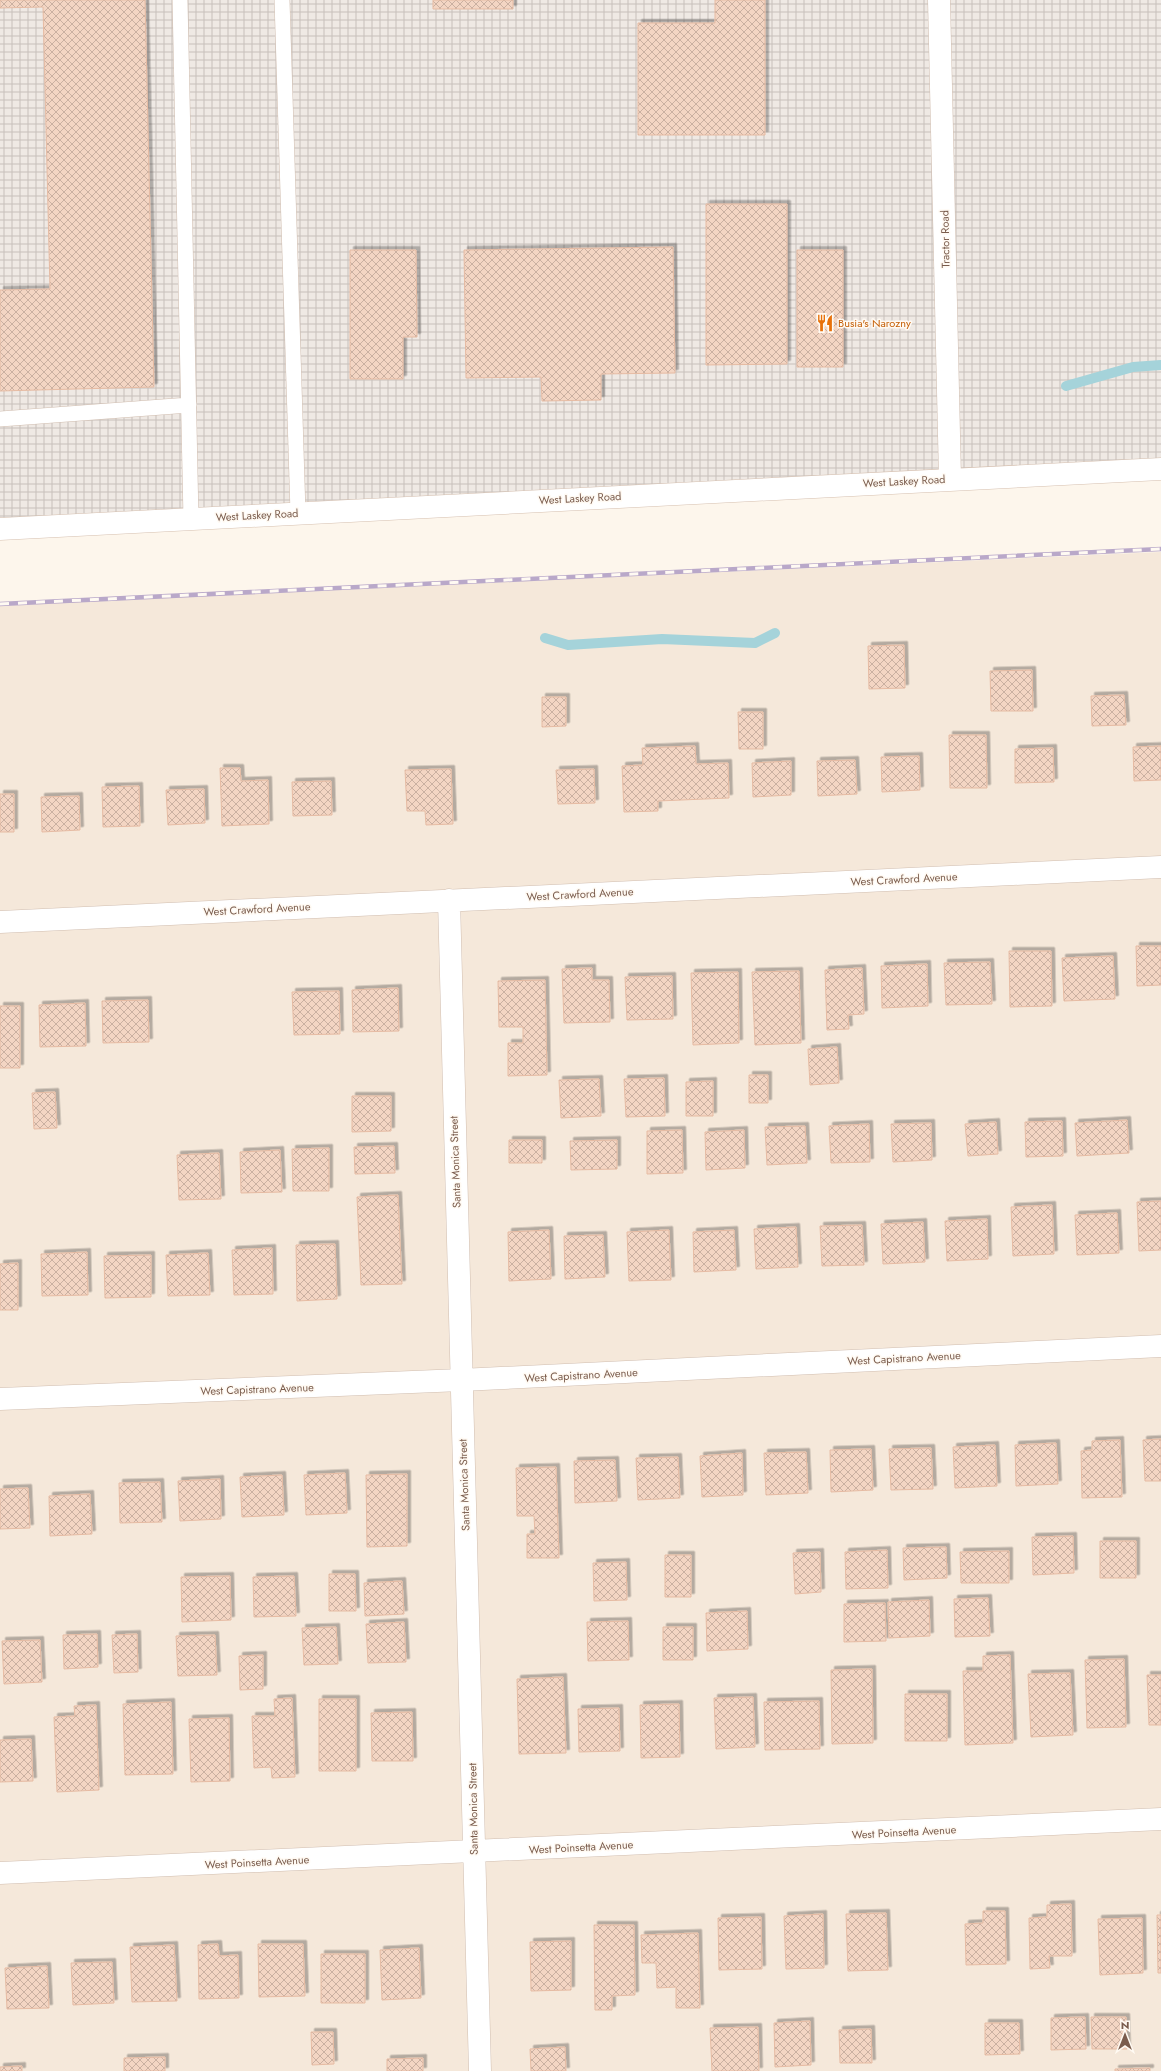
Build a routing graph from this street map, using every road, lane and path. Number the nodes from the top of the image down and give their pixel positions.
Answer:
1 (180, 0) edge
2 (282, 0) edge
3 (939, 0) edge
4 (189, 405) junction
5 (0, 419) edge
6 (1161, 469) edge
7 (950, 478) junction
8 (298, 513) junction
9 (191, 519) junction
10 (0, 529) edge
11 (1161, 867) edge
12 (449, 900) junction
13 (0, 922) edge
14 (1161, 1346) edge
15 (461, 1380) junction
16 (0, 1399) edge
17 (1161, 1819) edge
18 (474, 1852) junction
19 (0, 1873) edge
20 (480, 2071) edge

1 - 4 lane
2 - 8 lane
3 - 7 street, Tractor Road
4 - 5 lane
4 - 9 lane
6 - 7 street, West Laskey Road
7 - 8 street, West Laskey Road
8 - 9 street, West Laskey Road
9 - 10 street, West Laskey Road
11 - 12 street, West Crawford Avenue
12 - 13 street, West Crawford Avenue
12 - 15 street, Santa Monica Street
14 - 15 street, West Capistrano Avenue
15 - 16 street, West Capistrano Avenue
15 - 18 street, Santa Monica Street
17 - 18 street, West Poinsetta Avenue
18 - 19 street, West Poinsetta Avenue
18 - 20 street, Santa Monica Street

